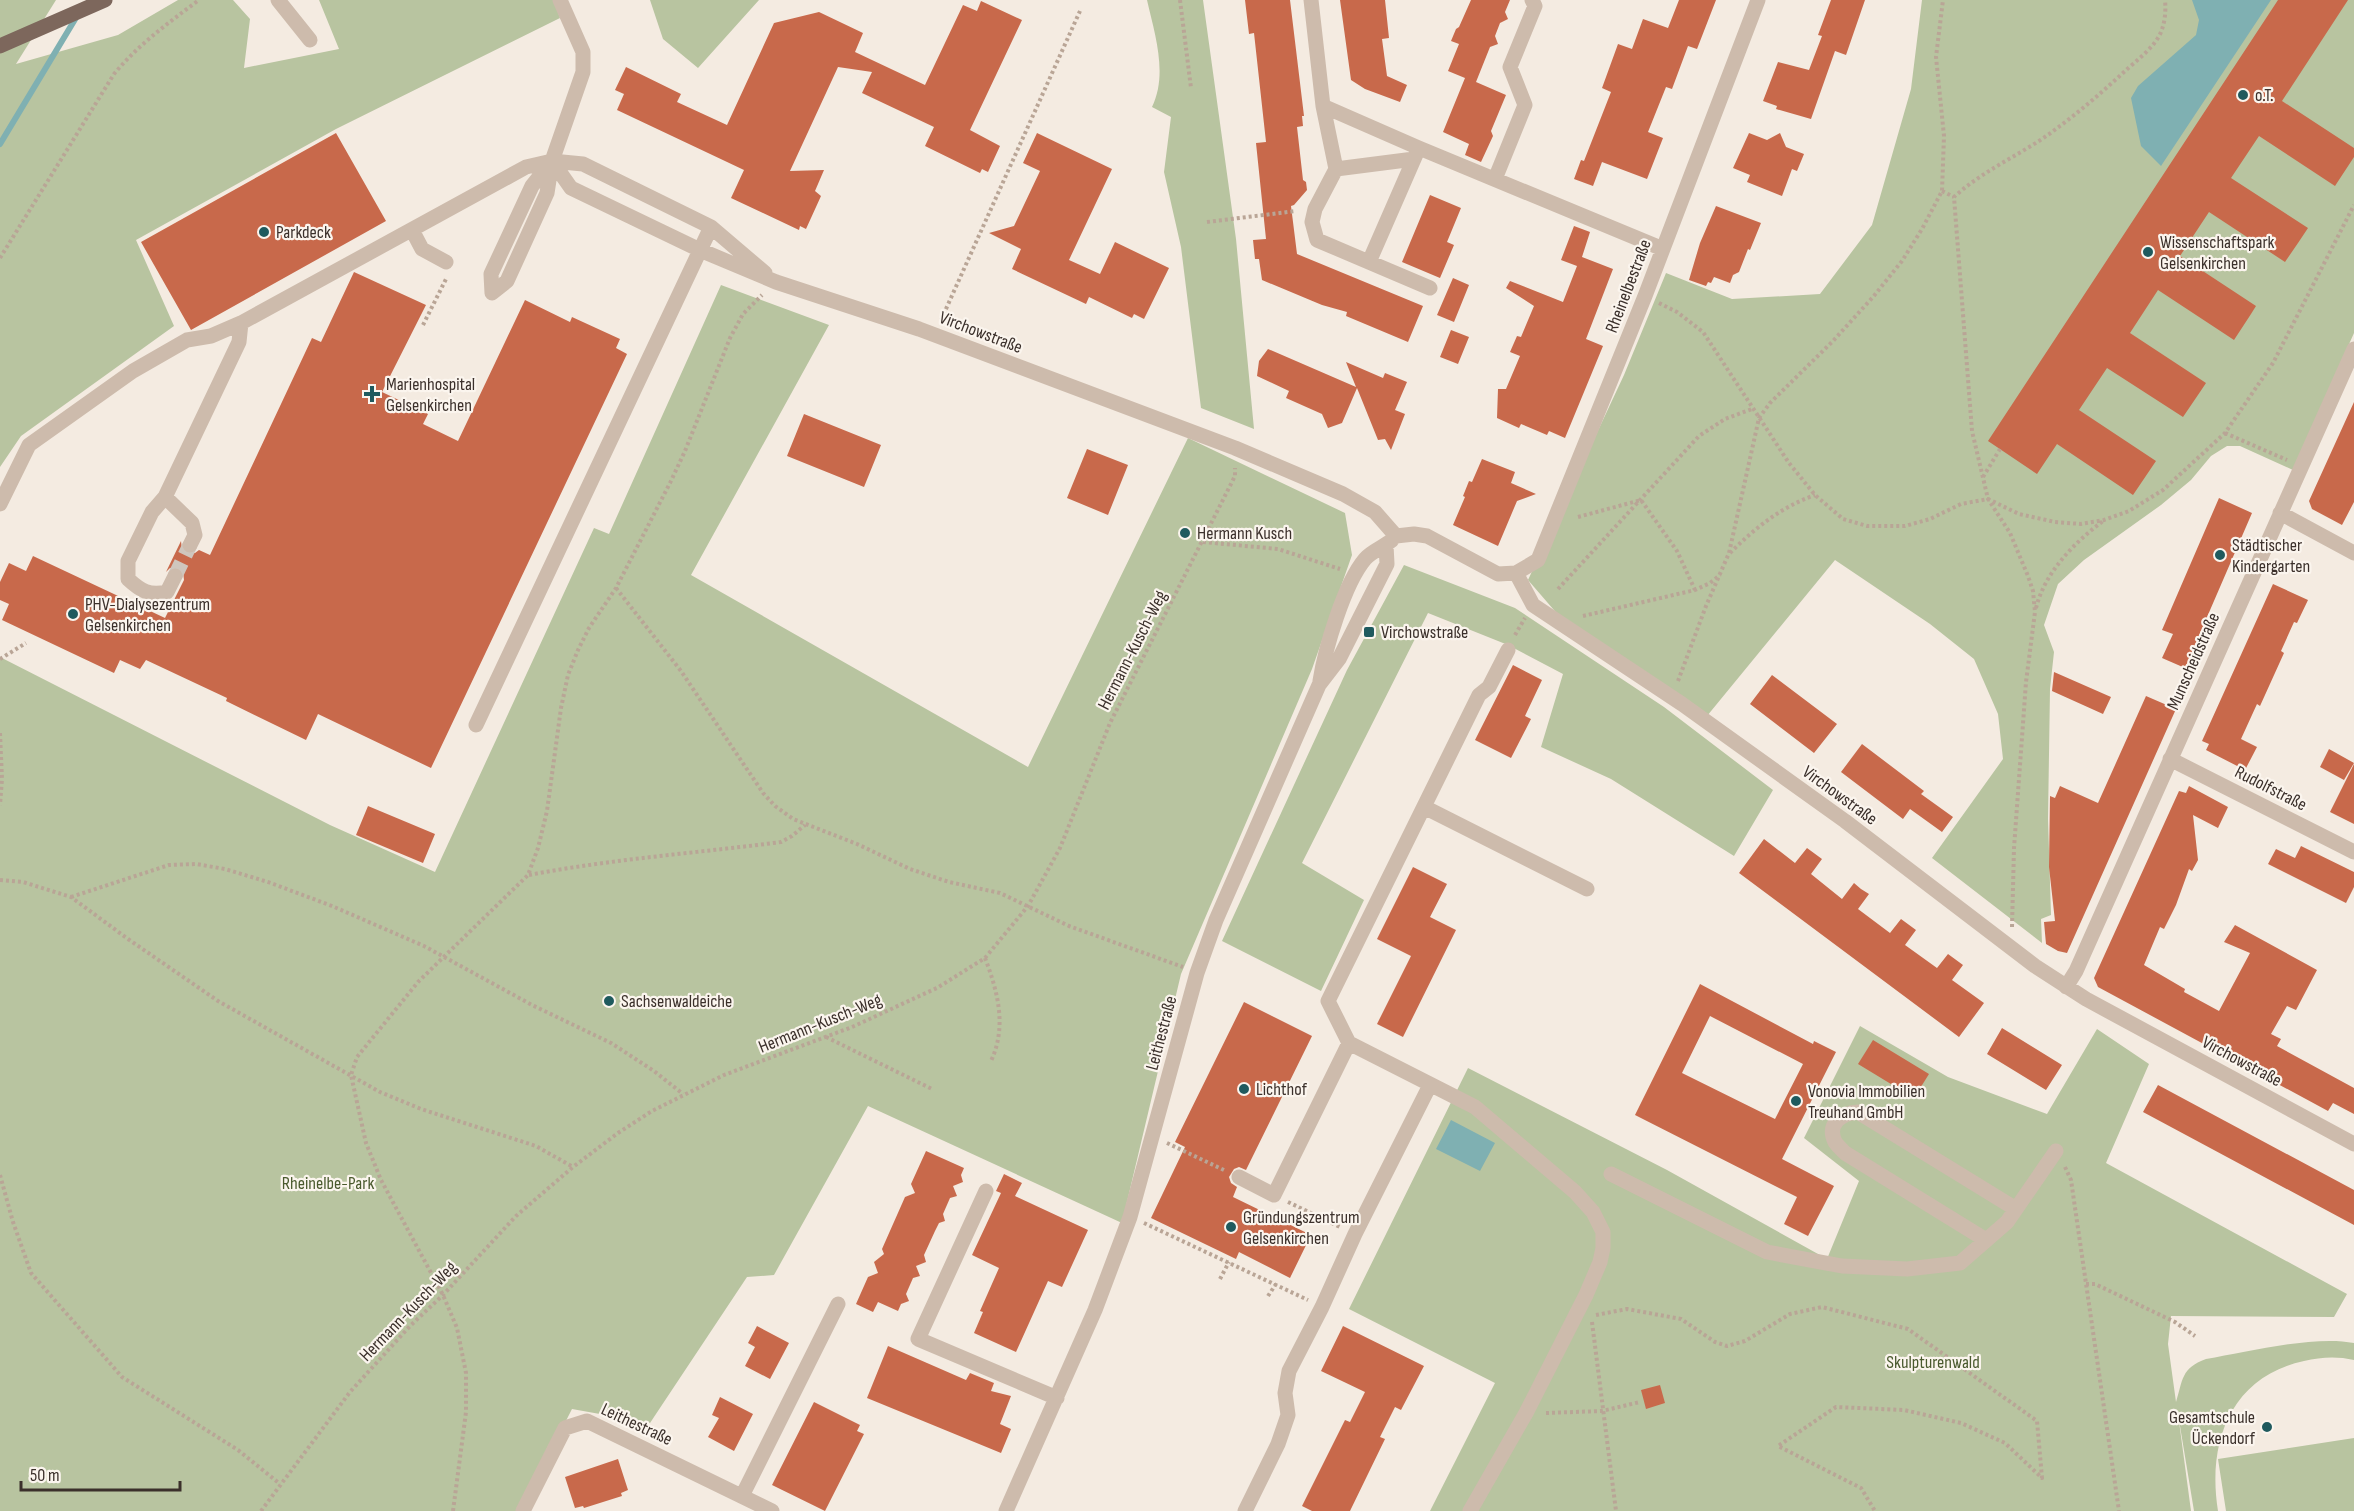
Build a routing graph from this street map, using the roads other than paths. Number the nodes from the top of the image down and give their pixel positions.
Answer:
1 (105, 0) edge
2 (278, 0) edge
3 (560, 0) edge
4 (1311, 0) edge
5 (1532, 0) edge
6 (1758, 0) edge
7 (310, 40) dead end
8 (0, 46) edge
9 (1323, 106) junction
10 (1416, 153) junction
11 (552, 161) junction
12 (1336, 169) junction
13 (1495, 179) junction
14 (711, 227) junction
15 (412, 230) junction
16 (1663, 249) junction
17 (700, 250) junction
18 (446, 262) road end
19 (1369, 262) junction
20 (776, 282) junction
21 (1430, 288) dead end
22 (242, 323) junction
23 (2354, 349) edge
24 (165, 497) junction
25 (0, 504) edge
26 (2280, 513) junction
27 (1391, 540) junction
28 (190, 545) tunnel mouth
29 (2354, 553) edge
30 (1516, 573) junction
31 (175, 576) tunnel mouth
32 (1508, 650) road end
33 (1319, 685) junction
34 (476, 725) dead end
35 (2170, 759) junction
36 (1424, 807) junction
37 (2354, 852) edge
38 (1587, 889) dead end
39 (2066, 987) junction
40 (1349, 1043) junction
41 (1430, 1085) junction
42 (2354, 1144) edge
43 (2056, 1151) road end
44 (1611, 1174) dead end
45 (1239, 1177) road end
46 (986, 1191) dead end
47 (2016, 1209) junction
48 (1986, 1240) junction
49 (838, 1304) dead end
50 (1058, 1398) junction
51 (742, 1496) junction
52 (523, 1511) edge
53 (772, 1511) edge
54 (1006, 1511) edge
55 (1245, 1511) edge
56 (1470, 1511) edge

1 - 8 main road
2 - 7 street
3 - 11 street
4 - 9 street
5 - 13 street
6 - 16 street, Rheinelbestraße
9 - 10 street
9 - 12 street
10 - 12 street
10 - 13 street
10 - 19 street
11 - 11 street
11 - 14 street, Virchowstraße
11 - 15 street
11 - 17 street, Virchowstraße
12 - 19 street
13 - 16 street
14 - 17 street
14 - 20 street, Virchowstraße
15 - 18 street
15 - 22 street
16 - 30 street, Rheinelbestraße
17 - 20 street, Virchowstraße
17 - 34 street
19 - 21 street
20 - 27 street, Virchowstraße
22 - 24 street
22 - 25 street
23 - 26 street, Munscheidstraße
24 - 28 street
24 - 31 street
26 - 29 street
26 - 35 street, Munscheidstraße
27 - 30 street
27 - 33 street, Leithestraße
27 - 33 street, Leithestraße
30 - 39 street, Virchowstraße
32 - 36 street
33 - 50 street, Leithestraße
35 - 37 street, Rudolfstraße
35 - 39 street, Munscheidstraße
36 - 38 street
36 - 40 street
39 - 42 street, Virchowstraße
40 - 41 street
40 - 45 street
41 - 55 street
41 - 56 street
43 - 47 street
44 - 48 street
46 - 50 street
47 - 48 street
47 - 48 street
49 - 51 street
50 - 54 street, Leithestraße
51 - 52 street, Leithestraße
51 - 53 street, Leithestraße

